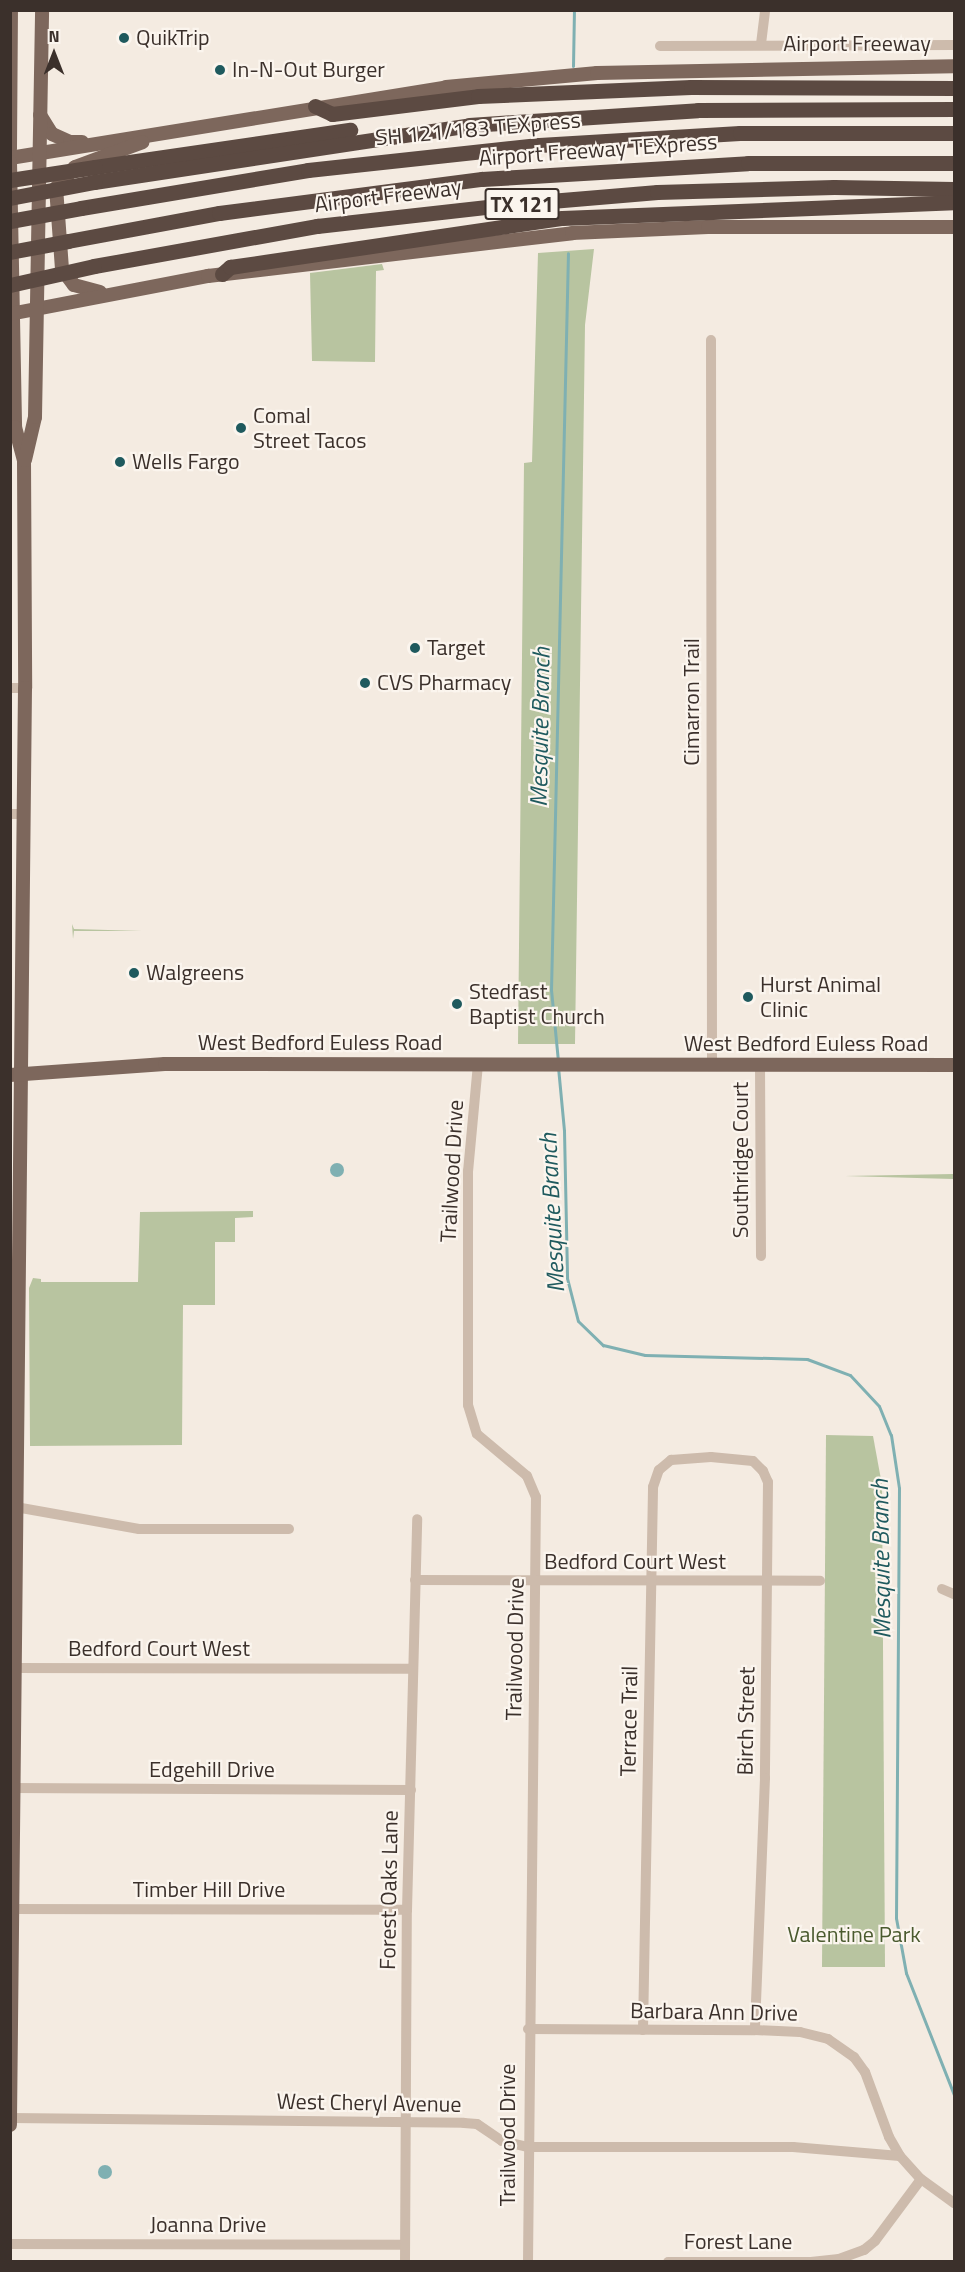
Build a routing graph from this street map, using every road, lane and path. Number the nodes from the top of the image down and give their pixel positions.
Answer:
1 (11, 10) edge
2 (42, 10) edge
3 (765, 10) edge
4 (761, 44) junction
5 (954, 45) edge
6 (660, 46) dead end
7 (954, 66) edge
8 (954, 88) edge
9 (315, 106) junction
10 (954, 109) edge
11 (39, 111) junction
12 (954, 133) edge
13 (149, 137) junction
14 (111, 141) junction
15 (10, 149) edge
16 (38, 153) junction
17 (10, 160) edge
18 (954, 162) edge
19 (94, 174) junction
20 (10, 180) edge
21 (954, 189) edge
22 (10, 198) edge
23 (954, 202) edge
24 (10, 221) edge
25 (954, 227) edge
26 (10, 252) edge
27 (222, 274) junction
28 (10, 285) edge
29 (105, 293) junction
30 (37, 307) junction
31 (12, 313) edge
32 (711, 340) dead end
33 (13, 359) edge
34 (24, 461) junction
35 (10, 688) edge
36 (25, 688) junction
37 (17, 814) edge
38 (478, 1064) junction
39 (712, 1065) junction
40 (760, 1065) junction
41 (954, 1065) edge
42 (16, 1075) edge
43 (16, 1104) edge
44 (761, 1256) dead end
45 (14, 1388) edge
46 (711, 1456) joint
47 (13, 1506) edge
48 (417, 1519) dead end
49 (289, 1529) dead end
50 (415, 1580) junction
51 (535, 1581) junction
52 (651, 1581) junction
53 (768, 1581) junction
54 (820, 1581) dead end
55 (942, 1589) dead end
56 (954, 1594) edge
57 (12, 1621) edge
58 (14, 1668) junction
59 (412, 1669) junction
60 (12, 1735) edge
61 (12, 1788) junction
62 (411, 1790) junction
63 (11, 1855) edge
64 (12, 1909) edge
65 (407, 1910) junction
66 (11, 1985) edge
67 (528, 2029) junction
68 (643, 2030) junction
69 (755, 2030) junction
70 (11, 2118) edge
71 (406, 2121) junction
72 (10, 2126) edge
73 (528, 2147) junction
74 (900, 2157) junction
75 (921, 2179) junction
76 (954, 2203) edge
77 (10, 2244) edge
78 (405, 2245) junction
79 (405, 2262) edge
80 (528, 2262) edge
81 (668, 2262) edge
82 (810, 2262) edge

1 - 15 main road
2 - 11 main road
3 - 4 street
4 - 5 street
4 - 6 street
7 - 9 main road, Airport Freeway
8 - 9 highway
9 - 13 main road, Airport Freeway
10 - 19 highway
11 - 14 main road
11 - 16 main road
12 - 24 highway, SH 121/183 TEXpress, bridge
13 - 14 main road, Airport Freeway
13 - 29 main road
14 - 16 main road, Airport Freeway
16 - 17 main road, Airport Freeway
16 - 30 main road
17 - 31 main road
18 - 26 highway, Airport Freeway TEXpress, bridge
19 - 20 highway, bridge
19 - 22 highway, bridge
21 - 28 highway, Airport Freeway / TX 121, bridge
23 - 27 highway
25 - 27 main road
27 - 29 main road
29 - 30 main road
30 - 31 main road
30 - 34 main road
31 - 33 main road
32 - 39 street, Cimarron Trail
33 - 34 main road
34 - 36 main road
35 - 36 street
36 - 37 main road
37 - 42 main road
38 - 39 main road, West Bedford Euless Road
38 - 42 main road, West Bedford Euless Road
38 - 51 street, Trailwood Drive
39 - 40 main road, West Bedford Euless Road
40 - 41 main road, West Bedford Euless Road
40 - 44 street, Southridge Court
42 - 43 main road
43 - 45 main road
45 - 47 main road
46 - 52 street, Terrace Trail
46 - 53 street, Birch Street
47 - 49 street
47 - 57 main road
48 - 50 street, Forest Oaks Lane
50 - 51 street, Bedford Court West
50 - 59 street, Forest Oaks Lane
51 - 52 street, Bedford Court West
51 - 67 street, Trailwood Drive
52 - 53 street, Bedford Court West
52 - 68 street, Terrace Trail
53 - 54 street, Bedford Court West
53 - 69 street, Birch Street
55 - 56 street
57 - 58 main road
58 - 59 street, Bedford Court West
58 - 60 main road
59 - 62 street, Forest Oaks Lane
60 - 61 main road
61 - 62 street, Edgehill Drive
61 - 63 main road
62 - 65 street, Forest Oaks Lane
63 - 64 main road
64 - 65 street, Timber Hill Drive
64 - 66 main road
65 - 71 street, Forest Oaks Lane
66 - 70 main road
67 - 68 street, Barbara Ann Drive
67 - 73 street, Trailwood Drive
68 - 69 street, Barbara Ann Drive
69 - 74 street, Barbara Ann Drive
70 - 71 street, West Cheryl Avenue
70 - 72 main road
71 - 73 street, West Cheryl Avenue
71 - 78 street, Forest Oaks Lane
73 - 74 street, West Cheryl Avenue
73 - 80 street, Trailwood Drive
74 - 75 street, Barbara Ann Drive
75 - 76 street, Barbara Ann Drive
75 - 82 street, Forest Lane
77 - 78 street, Joanna Drive
78 - 79 street, Forest Oaks Lane
81 - 82 street, Forest Lane

